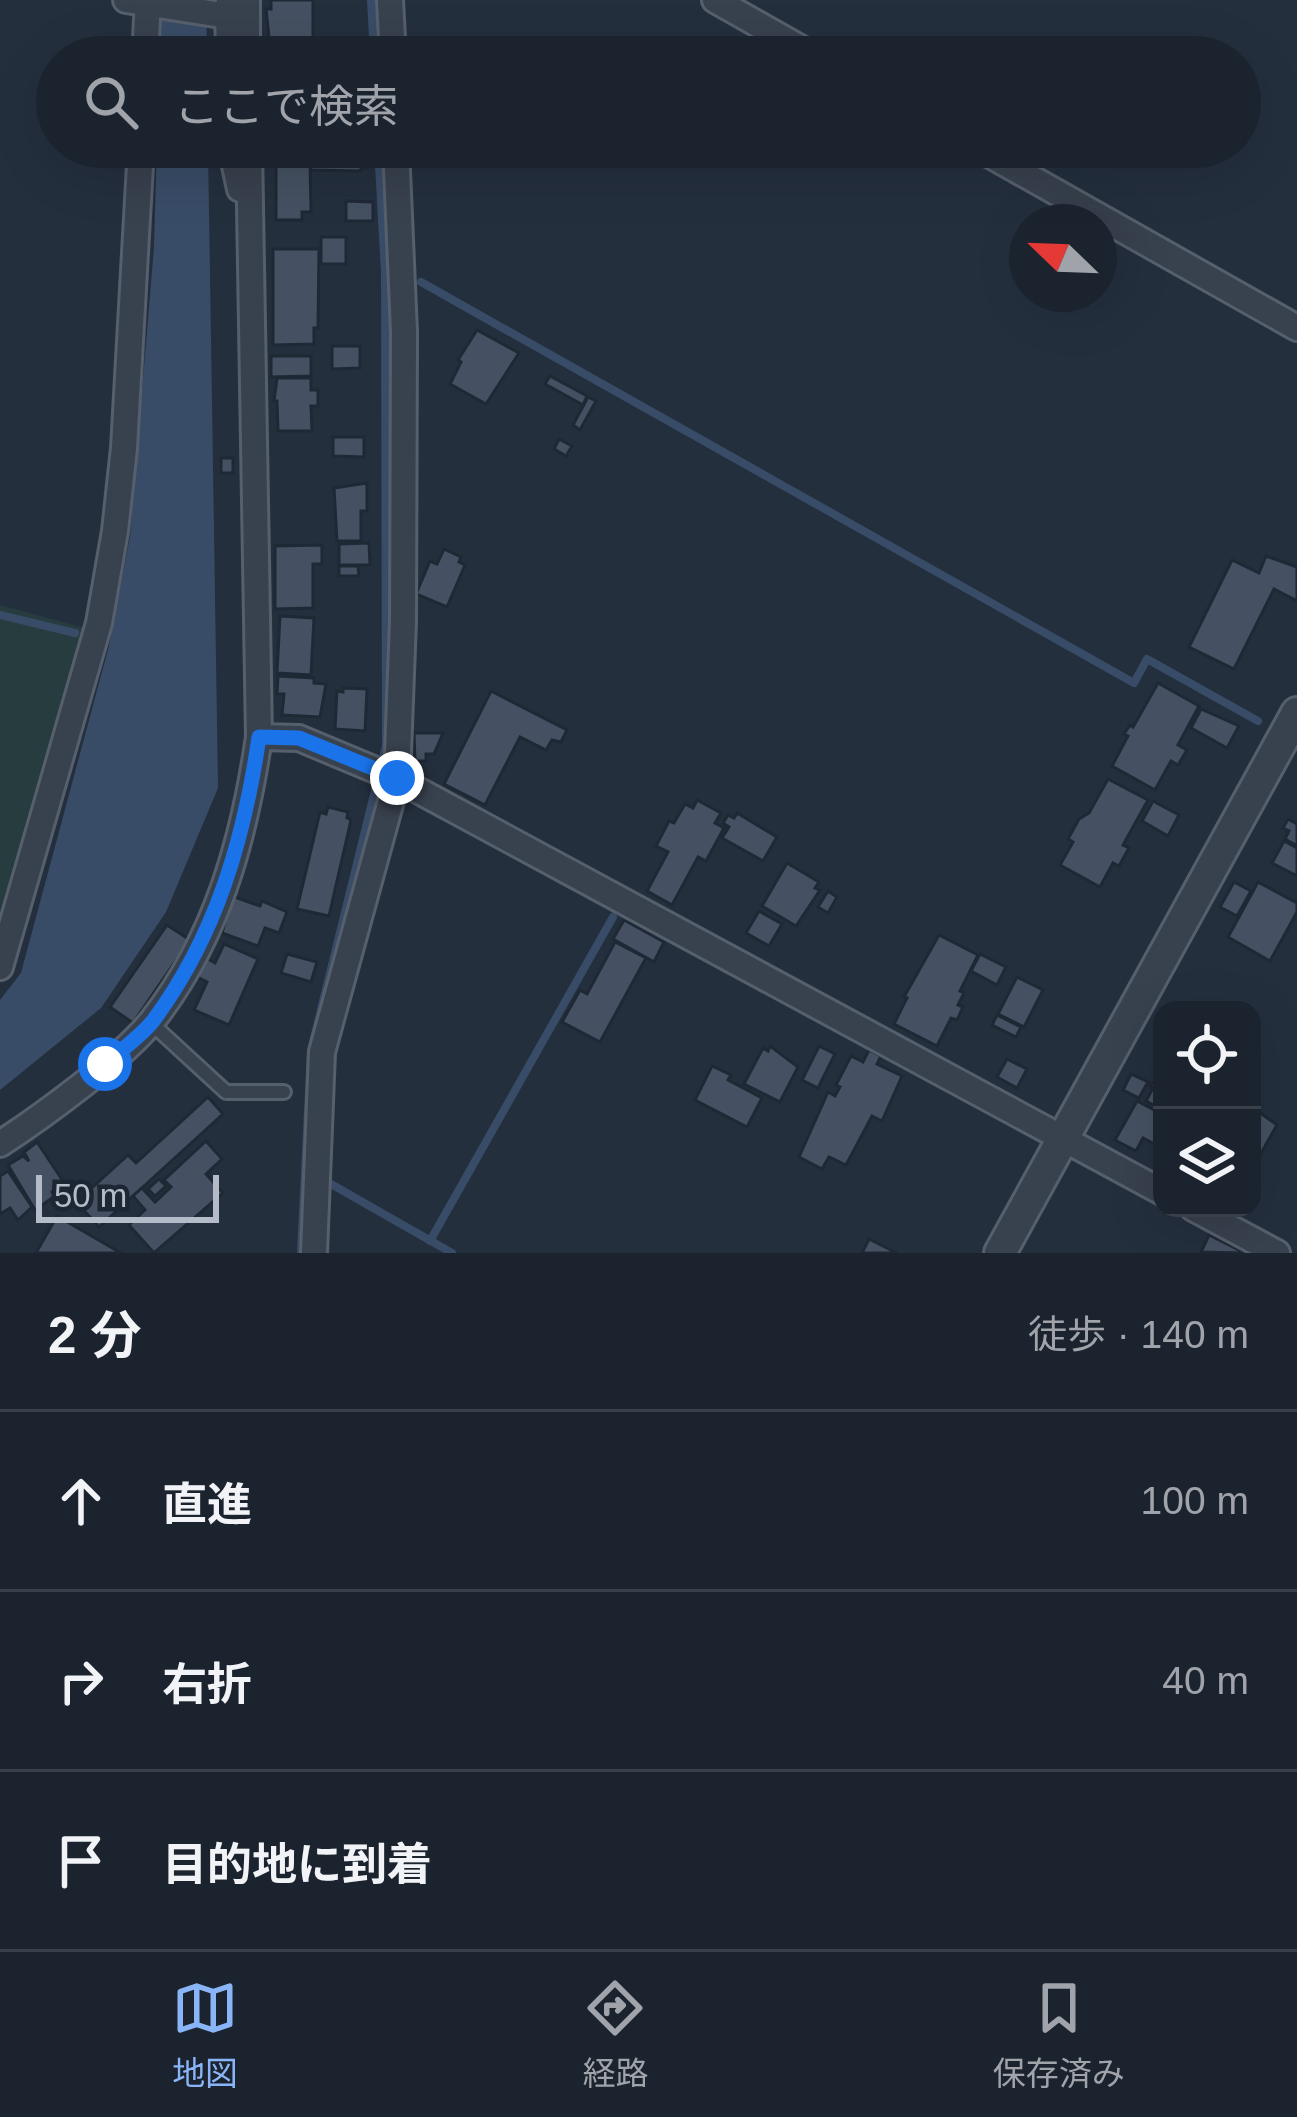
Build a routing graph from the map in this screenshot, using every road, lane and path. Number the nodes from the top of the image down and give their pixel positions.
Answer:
1 (390, 0) edge
2 (715, 0) edge
3 (140, 1) edge
4 (229, 8) edge
5 (143, 36) edge
6 (392, 36) edge
7 (779, 36) edge
8 (140, 168) edge
9 (236, 168) edge
10 (249, 168) edge
11 (398, 168) edge
12 (1013, 168) edge
13 (250, 220) junction
14 (1297, 328) edge
15 (1297, 712) edge
16 (259, 737) junction
17 (385, 774) junction
18 (0, 968) edge
19 (151, 1023) junction
20 (284, 1092) dead end
21 (1063, 1139) junction
22 (0, 1144) edge
23 (1153, 1187) edge
24 (1209, 1217) edge
25 (314, 1253) edge
26 (1000, 1253) edge
27 (1277, 1253) edge

1 - 6 street
2 - 7 street
3 - 4 street
3 - 5 street
8 - 18 street
9 - 13 street
10 - 13 street
11 - 17 street
12 - 14 street
13 - 16 street
15 - 21 street
16 - 17 street
16 - 19 street
17 - 21 street
17 - 25 street
19 - 20 lane
19 - 22 street
21 - 23 street
21 - 26 street
24 - 27 street

